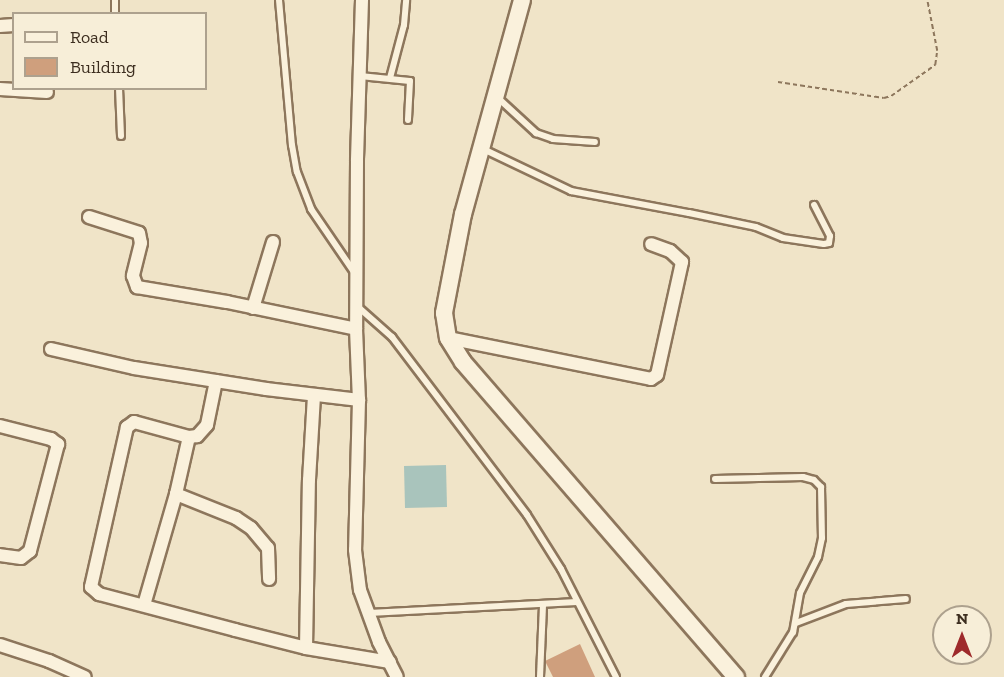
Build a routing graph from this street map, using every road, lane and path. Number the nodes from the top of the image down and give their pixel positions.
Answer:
1 (279, 0) edge
2 (362, 0) edge
3 (406, 0) edge
4 (522, 0) edge
5 (927, 0) edge
6 (360, 76) junction
7 (390, 78) junction
8 (778, 82) dead end
9 (16, 90) edge
10 (118, 90) edge
11 (47, 92) dead end
12 (495, 96) junction
13 (408, 120) dead end
14 (121, 136) dead end
15 (595, 142) dead end
16 (481, 148) junction
17 (814, 205) dead end
18 (89, 217) dead end
19 (273, 242) dead end
20 (651, 244) dead end
21 (356, 275) junction
22 (356, 305) junction
23 (253, 308) junction
24 (356, 329) junction
25 (448, 338) junction
26 (51, 349) dead end
27 (216, 381) junction
28 (314, 396) junction
29 (359, 400) junction
30 (0, 426) edge
31 (189, 437) junction
32 (715, 479) dead end
33 (176, 494) junction
34 (0, 555) edge
35 (269, 579) dead end
36 (906, 599) dead end
37 (577, 602) junction
38 (543, 604) junction
39 (144, 605) junction
40 (368, 614) junction
41 (796, 623) junction
42 (0, 645) edge
43 (306, 648) junction
44 (390, 662) junction
45 (85, 677) edge
46 (397, 677) edge
47 (540, 677) edge
48 (616, 677) edge
49 (736, 677) edge
50 (765, 677) edge

1 - 21 lane
2 - 6 street
3 - 7 lane
4 - 12 street
5 - 8 path
6 - 7 lane
6 - 21 street
7 - 13 lane
9 - 11 street
10 - 14 lane
12 - 15 lane
12 - 16 street
16 - 17 lane
16 - 25 street
18 - 23 street
19 - 23 street
20 - 25 street
21 - 22 street
22 - 24 street
22 - 37 lane
23 - 24 street
24 - 29 street
25 - 49 street
26 - 27 street
27 - 28 street
27 - 31 street
28 - 29 street
28 - 43 street
29 - 40 street
30 - 34 street
31 - 33 street
31 - 39 street
32 - 41 lane
33 - 35 street
33 - 39 street
36 - 41 lane
37 - 38 lane
37 - 48 lane
38 - 40 lane
38 - 47 lane
39 - 43 street
40 - 44 street
41 - 50 lane
42 - 45 street
43 - 44 street
44 - 46 street

